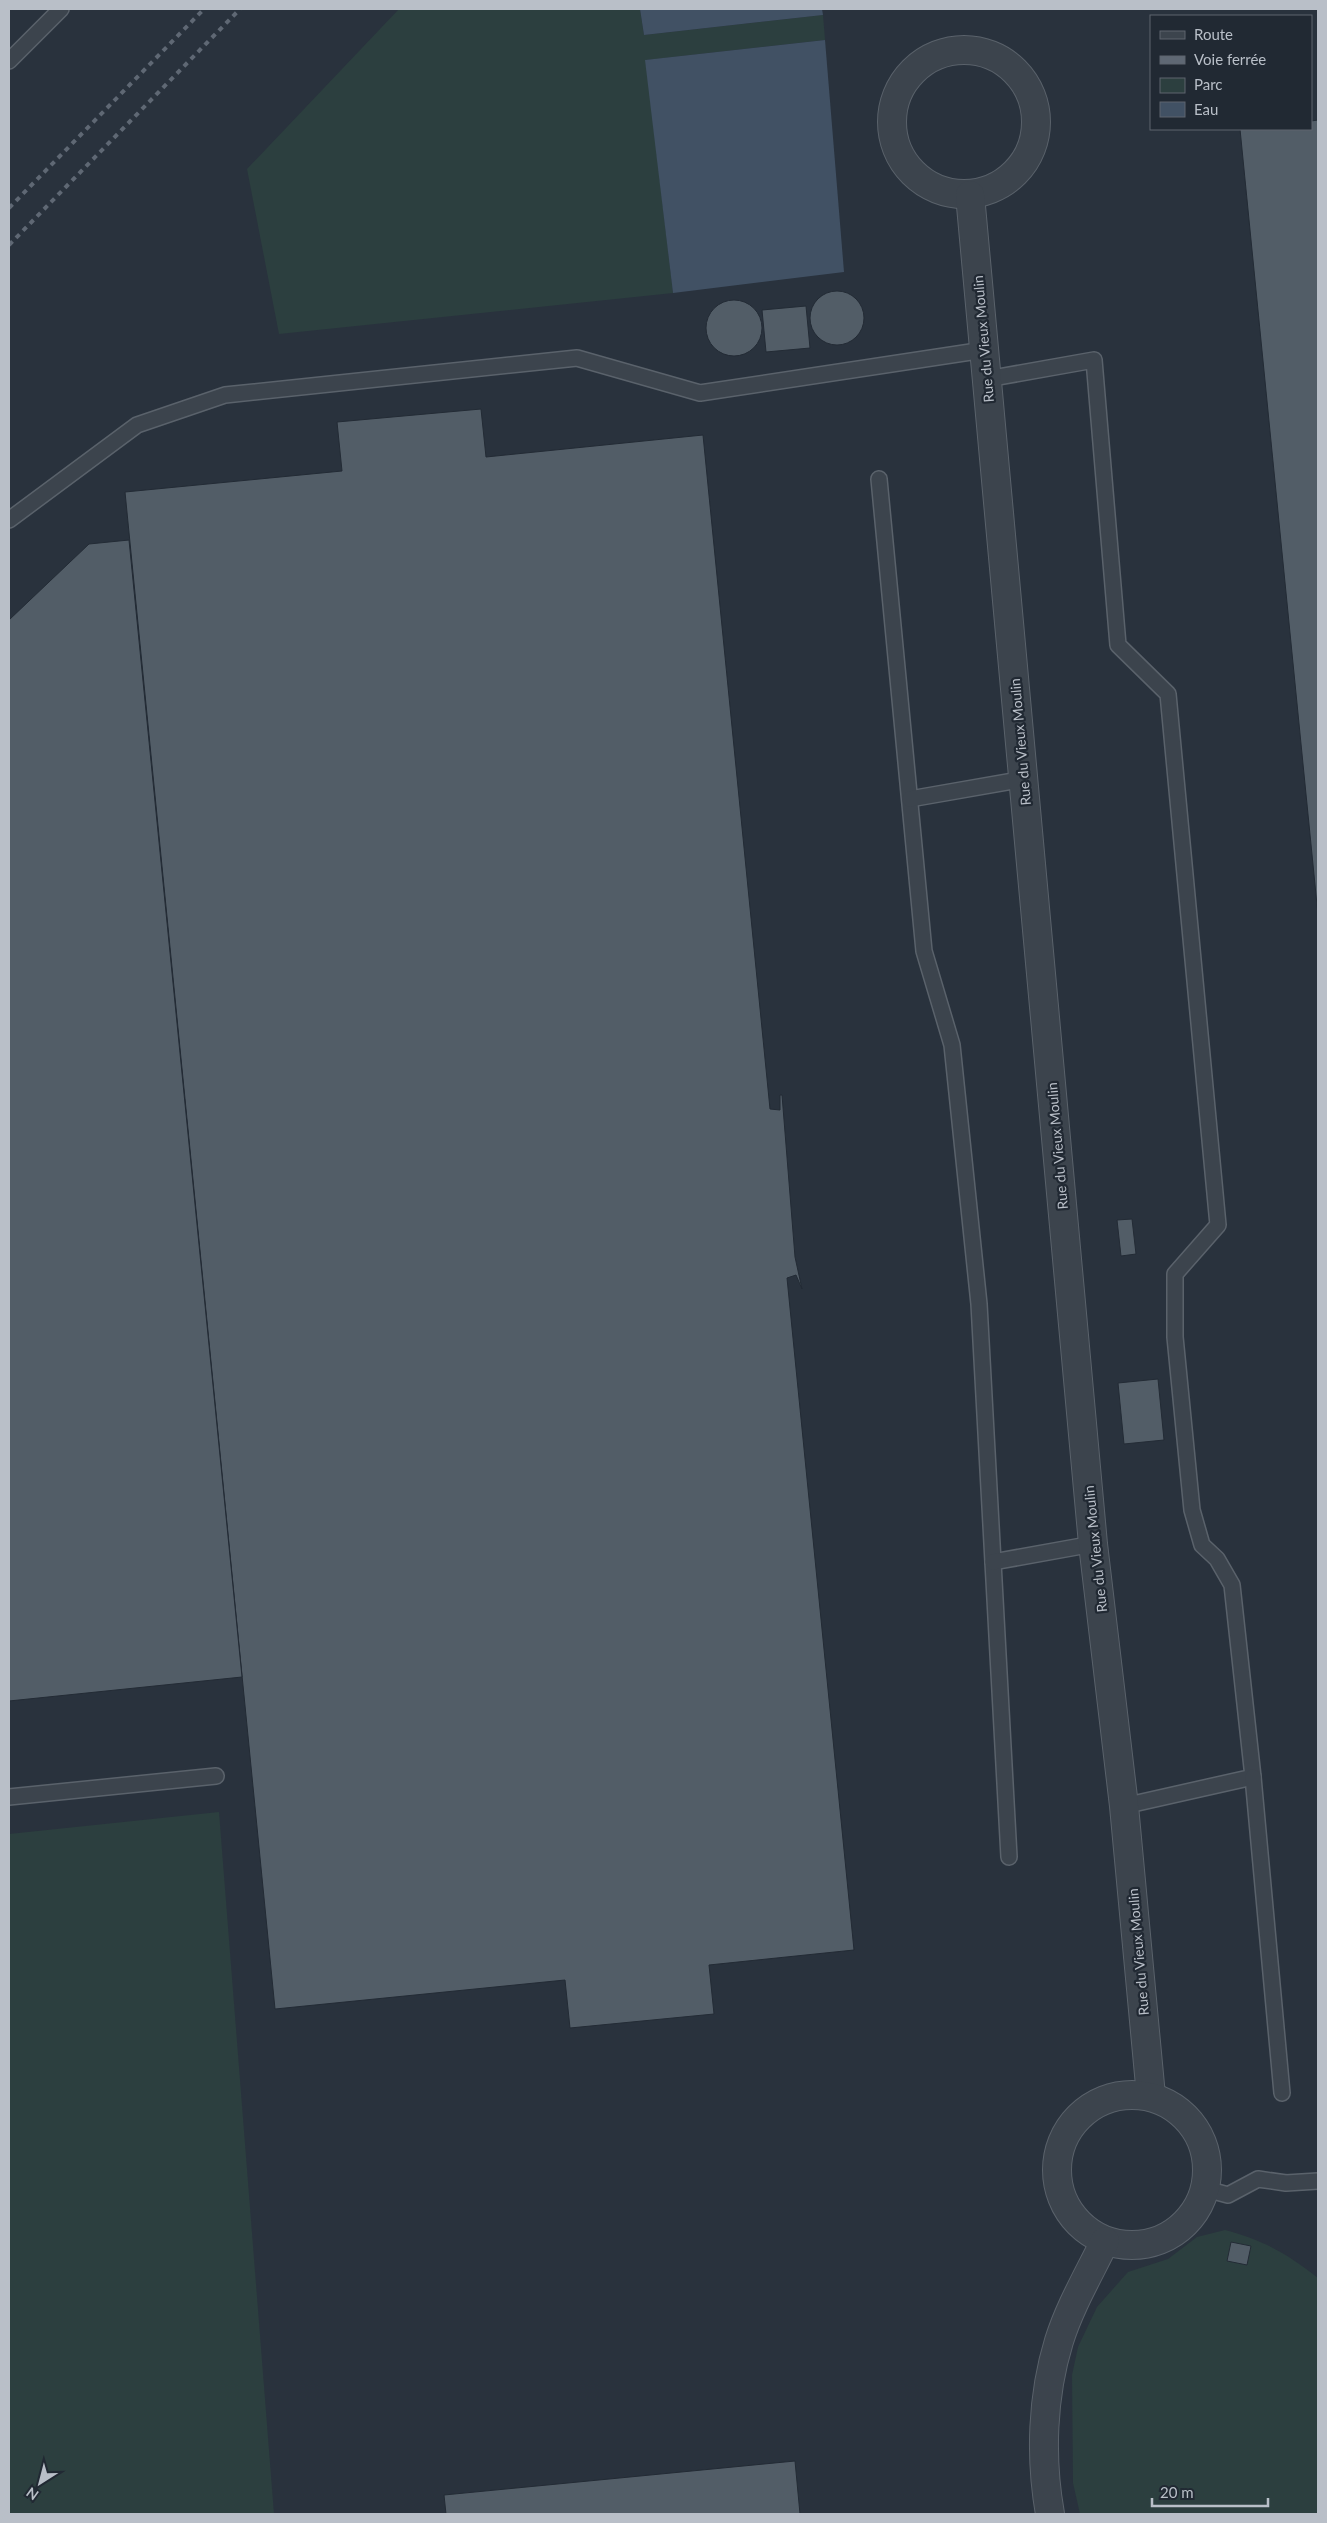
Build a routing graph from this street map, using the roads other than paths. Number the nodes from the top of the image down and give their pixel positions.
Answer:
1 (61, 9) edge
2 (9, 61) edge
3 (970, 195) junction
4 (984, 350) junction
5 (987, 379) junction
6 (879, 479) dead end
7 (9, 520) edge
8 (1024, 780) junction
9 (910, 799) junction
10 (1093, 1544) junction
11 (993, 1562) junction
12 (216, 1776) dead end
13 (1253, 1777) junction
14 (9, 1797) edge
15 (1124, 1806) junction
16 (1009, 1858) dead end
17 (1282, 2093) dead end
18 (1151, 2096) junction
19 (1318, 2181) edge
20 (1206, 2189) junction
21 (1106, 2241) junction
22 (1050, 2514) edge

1 - 2 lane
3 - 3 street
3 - 4 street, Rue du Vieux Moulin
4 - 5 street, Rue du Vieux Moulin
4 - 7 lane
5 - 8 street, Rue du Vieux Moulin
5 - 13 lane
6 - 9 lane
8 - 9 lane
8 - 10 street, Rue du Vieux Moulin
9 - 11 lane
10 - 11 lane
10 - 15 street, Rue du Vieux Moulin
11 - 16 lane
12 - 14 lane
13 - 15 lane
13 - 17 lane
15 - 18 street, Rue du Vieux Moulin
18 - 20 street
18 - 21 street
19 - 20 lane
20 - 21 street
21 - 22 street

